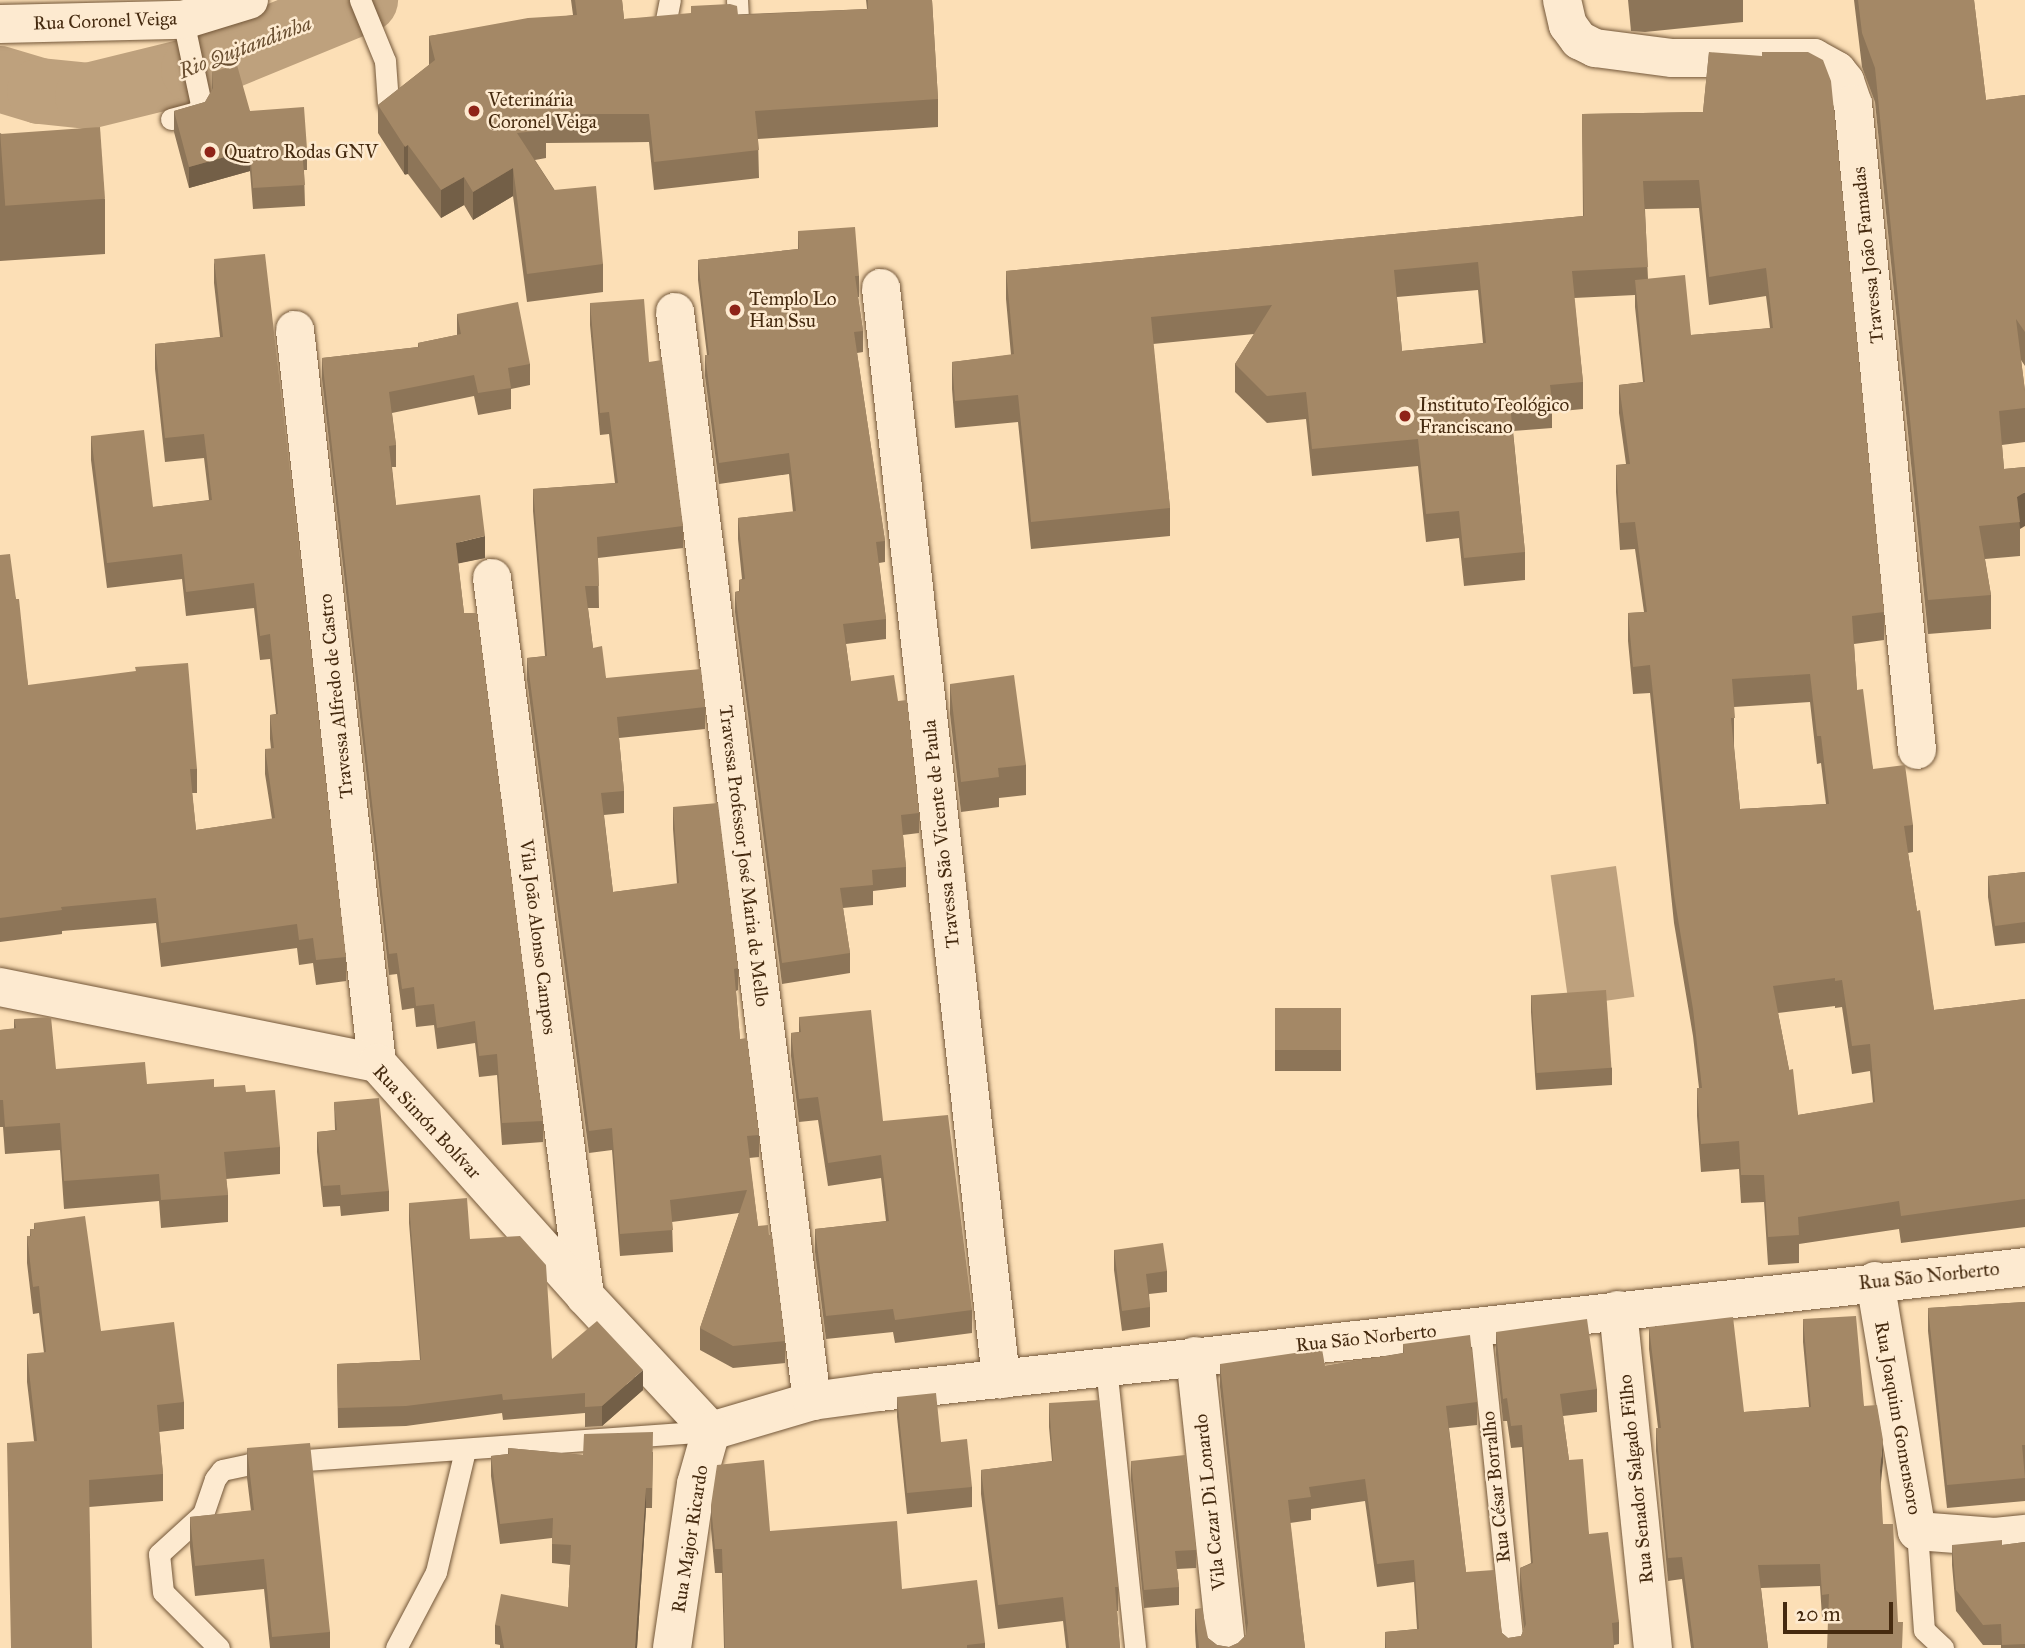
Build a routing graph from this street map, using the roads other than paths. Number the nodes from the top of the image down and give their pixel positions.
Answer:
1 (249, 0) edge
2 (360, 0) edge
3 (670, 0) edge
4 (737, 0) edge
5 (1562, 0) edge
6 (183, 20) junction
7 (738, 22) edge
8 (0, 24) edge
9 (664, 30) edge
10 (388, 103) edge
11 (171, 119) edge
12 (881, 288) dead end
13 (675, 312) dead end
14 (295, 330) dead end
15 (492, 578) dead end
16 (1917, 750) dead end
17 (0, 987) edge
18 (377, 1063) junction
19 (2025, 1267) edge
20 (1875, 1281) junction
21 (585, 1296) junction
22 (1618, 1310) junction
23 (1480, 1326) junction
24 (1195, 1356) junction
25 (1106, 1366) junction
26 (1001, 1379) junction
27 (812, 1401) junction
28 (710, 1431) junction
29 (465, 1450) junction
30 (1917, 1531) junction
31 (2025, 1534) edge
32 (219, 1648) edge
33 (396, 1648) edge
34 (672, 1648) edge
35 (1135, 1648) edge
36 (1226, 1648) edge
37 (1513, 1648) edge
38 (1653, 1648) edge
39 (1943, 1648) edge

1 - 6 street, Rua Coronel Veiga
2 - 10 lane
3 - 9 lane
4 - 7 lane
5 - 16 street, Travessa João Famadas
6 - 8 street, Rua Coronel Veiga
6 - 11 lane
12 - 26 street, Travessa São Vicente de Paula
13 - 27 street, Travessa Professor José Maria de Mello
14 - 18 street, Travessa Alfredo de Castro
15 - 21 street, Vila João Alonso Campos
17 - 18 street, Rua Simón Bolívar
18 - 21 street, Rua Simón Bolívar
19 - 20 street, Rua São Norberto
20 - 22 street, Rua São Norberto
20 - 30 street, Rua Joaquim Gomensoro
21 - 28 street, Rua Simón Bolívar
22 - 23 street, Rua São Norberto
22 - 38 street, Rua Senador Salgado Filho
23 - 24 street, Rua São Norberto
23 - 37 lane, Rua César Borralho
24 - 25 street, Rua São Norberto
24 - 36 street, Vila Cezar Di Lonardo
25 - 26 street, Rua São Norberto
25 - 35 lane
26 - 27 street, Rua São Norberto
27 - 28 street, Rua São Norberto
28 - 29 lane
28 - 34 street, Rua Major Ricardo
29 - 32 lane
29 - 33 lane
30 - 31 street, Rua Joaquim Gomensoro
30 - 39 lane

